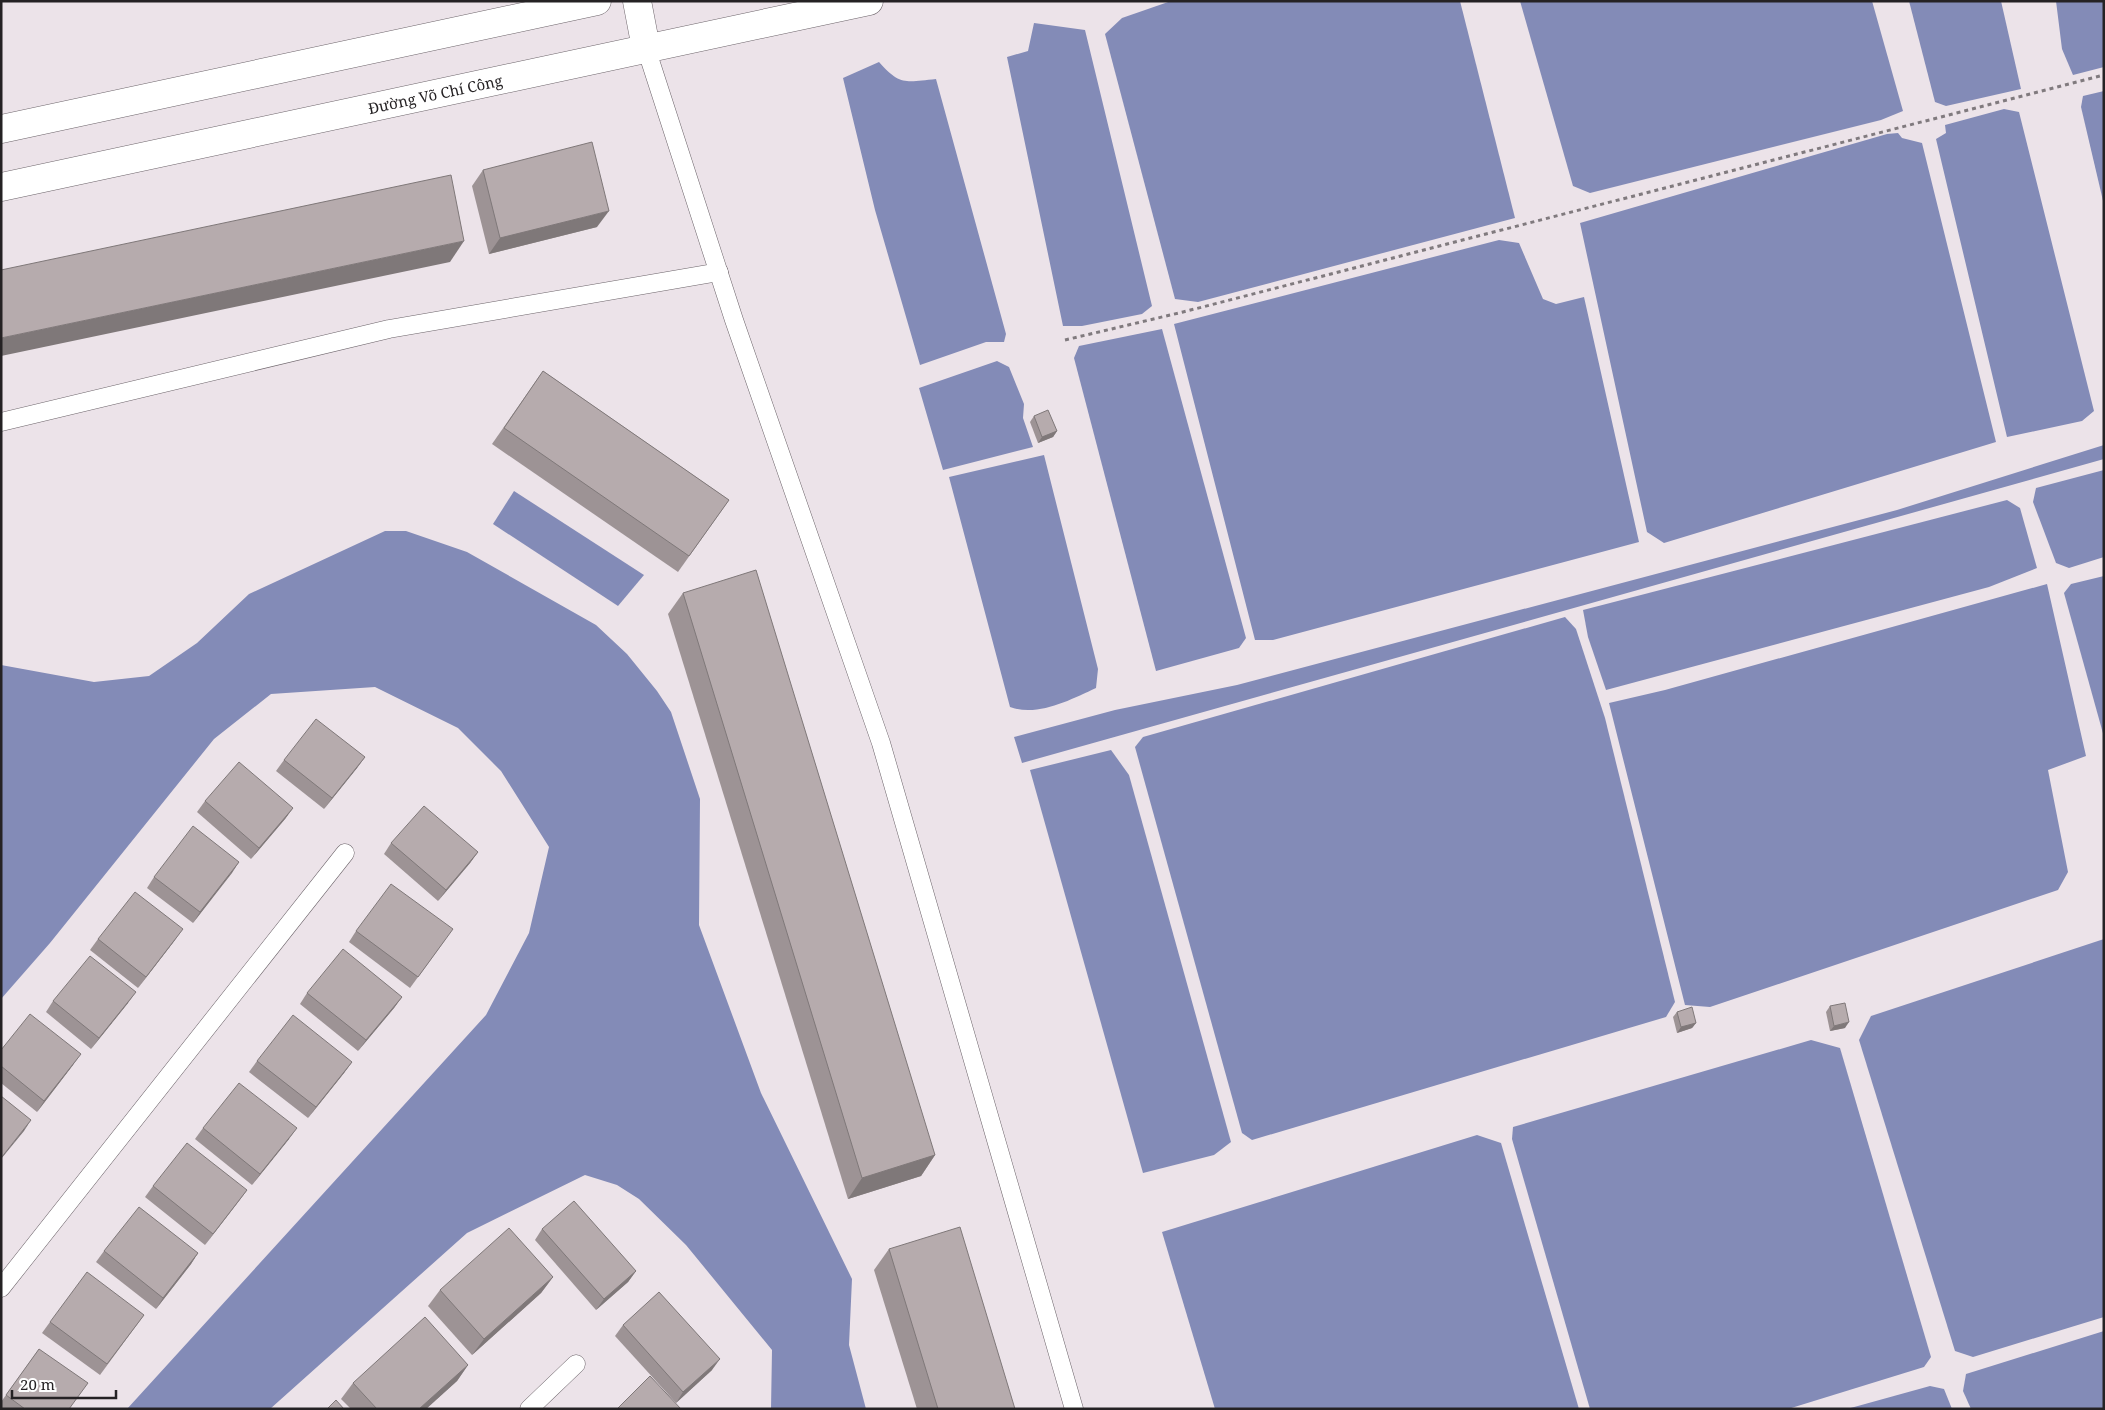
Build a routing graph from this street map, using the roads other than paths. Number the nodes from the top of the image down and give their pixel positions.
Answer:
1 (597, 1) edge
2 (637, 1) edge
3 (869, 1) edge
4 (646, 48) junction
5 (1, 129) edge
6 (1, 187) edge
7 (719, 272) junction
8 (1, 422) edge
9 (344, 853) dead end
10 (1, 1288) edge
11 (576, 1364) dead end
12 (529, 1409) edge
13 (1074, 1409) edge

1 - 5 main road
2 - 4 main road
3 - 4 main road, Đường Võ Chí Công
4 - 6 main road, Đường Võ Chí Công
4 - 7 lane
7 - 8 lane
7 - 13 lane
9 - 10 lane
11 - 12 lane

